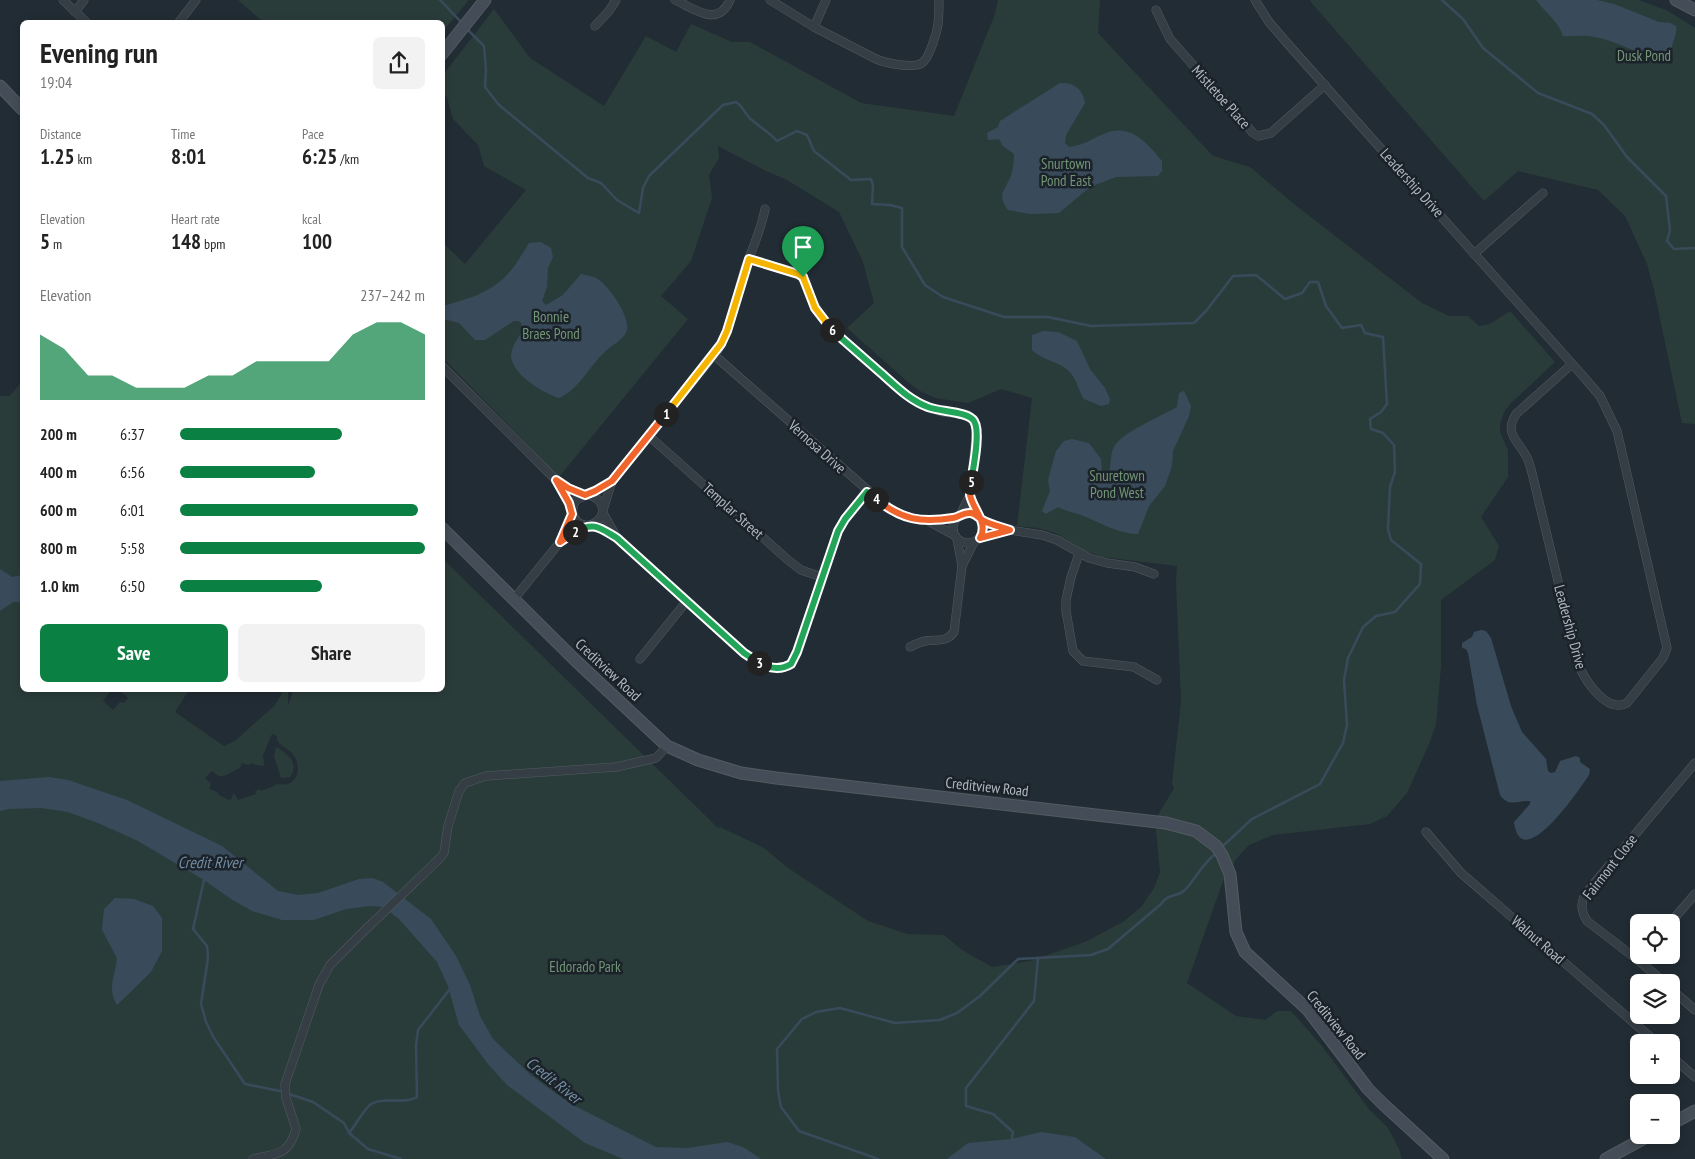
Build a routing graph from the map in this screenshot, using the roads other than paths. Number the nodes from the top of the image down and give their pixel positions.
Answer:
1 (63, 0) edge
2 (84, 0) edge
3 (196, 0) edge
4 (485, 0) edge
5 (616, 0) edge
6 (675, 0) edge
7 (730, 0) edge
8 (770, 0) edge
9 (826, 0) edge
10 (939, 0) edge
11 (1255, 0) edge
12 (1676, 0) edge
13 (1156, 10) dead end
14 (1695, 10) edge
15 (75, 12) junction
16 (84, 20) edge
17 (180, 20) edge
18 (595, 26) dead end
19 (814, 27) junction
20 (445, 50) edge
21 (1325, 85) junction
22 (0, 86) edge
23 (20, 107) edge
24 (1543, 193) dead end
25 (765, 209) dead end
26 (1474, 254) junction
27 (749, 259) junction
28 (714, 355) junction
29 (1572, 364) junction
30 (445, 369) edge
31 (648, 436) junction
32 (556, 480) junction
33 (612, 481) junction
34 (867, 492) junction
35 (970, 494) junction
36 (586, 495) junction
37 (603, 511) junction
38 (572, 512) junction
39 (958, 516) junction
40 (980, 519) junction
41 (930, 522) junction
42 (588, 526) junction
43 (1010, 530) junction
44 (445, 531) edge
45 (955, 537) junction
46 (617, 538) junction
47 (977, 540) junction
48 (560, 542) junction
49 (1079, 554) junction
50 (962, 566) junction
51 (1154, 574) dead end
52 (822, 576) junction
53 (514, 599) junction
54 (686, 602) junction
55 (910, 647) dead end
56 (640, 659) dead end
57 (1157, 680) dead end
58 (667, 746) junction
59 (1695, 763) edge
60 (1426, 832) dead end
61 (1695, 894) edge
62 (1678, 914) edge
63 (1630, 950) edge
64 (1648, 964) edge
65 (1657, 974) edge
66 (1680, 997) edge
67 (1695, 1010) edge
68 (1647, 1034) edge
69 (1680, 1064) edge
70 (1695, 1077) edge
71 (1695, 1111) edge
72 (1680, 1119) edge
73 (1634, 1144) edge
74 (253, 1159) edge
75 (1443, 1159) edge
76 (1606, 1159) edge

1 - 15 street
2 - 15 street
3 - 17 street
4 - 20 street
5 - 18 street
6 - 7 street
8 - 19 street
9 - 19 street
10 - 19 street
11 - 21 street, Leadership Drive
12 - 14 street
13 - 21 street, Mistletoe Place
15 - 16 street
21 - 26 street, Leadership Drive
22 - 23 street
24 - 26 street
25 - 27 street
26 - 29 street, Leadership Drive
27 - 28 street
27 - 35 street
28 - 31 street
28 - 34 street, Vernosa Drive
29 - 29 street, Leadership Drive
30 - 32 street
31 - 33 street
31 - 52 street, Templar Street
32 - 36 street
32 - 38 street
33 - 36 street
33 - 37 street
34 - 41 street, Vernosa Drive
34 - 52 street
35 - 39 street
35 - 40 street
36 - 37 street
36 - 38 street
37 - 42 street
37 - 46 street
38 - 42 street
38 - 48 street
39 - 40 street
39 - 41 street, Vernosa Drive
39 - 45 street
40 - 43 street
40 - 47 street
41 - 45 street, Vernosa Drive
42 - 46 street
42 - 48 street
43 - 47 street
43 - 49 street
44 - 53 street, Creditview Road
45 - 47 street
45 - 50 street
46 - 54 street
47 - 50 street
48 - 53 street
49 - 51 street
49 - 57 street
50 - 55 street
52 - 54 street
53 - 58 street, Creditview Road
54 - 56 street
58 - 74 street
58 - 75 street, Creditview Road
59 - 63 street, Fairmont Close
60 - 68 street, Walnut Road
61 - 62 street
64 - 65 street, Fairmont Close
66 - 67 street
69 - 70 street
71 - 72 street
73 - 76 street

